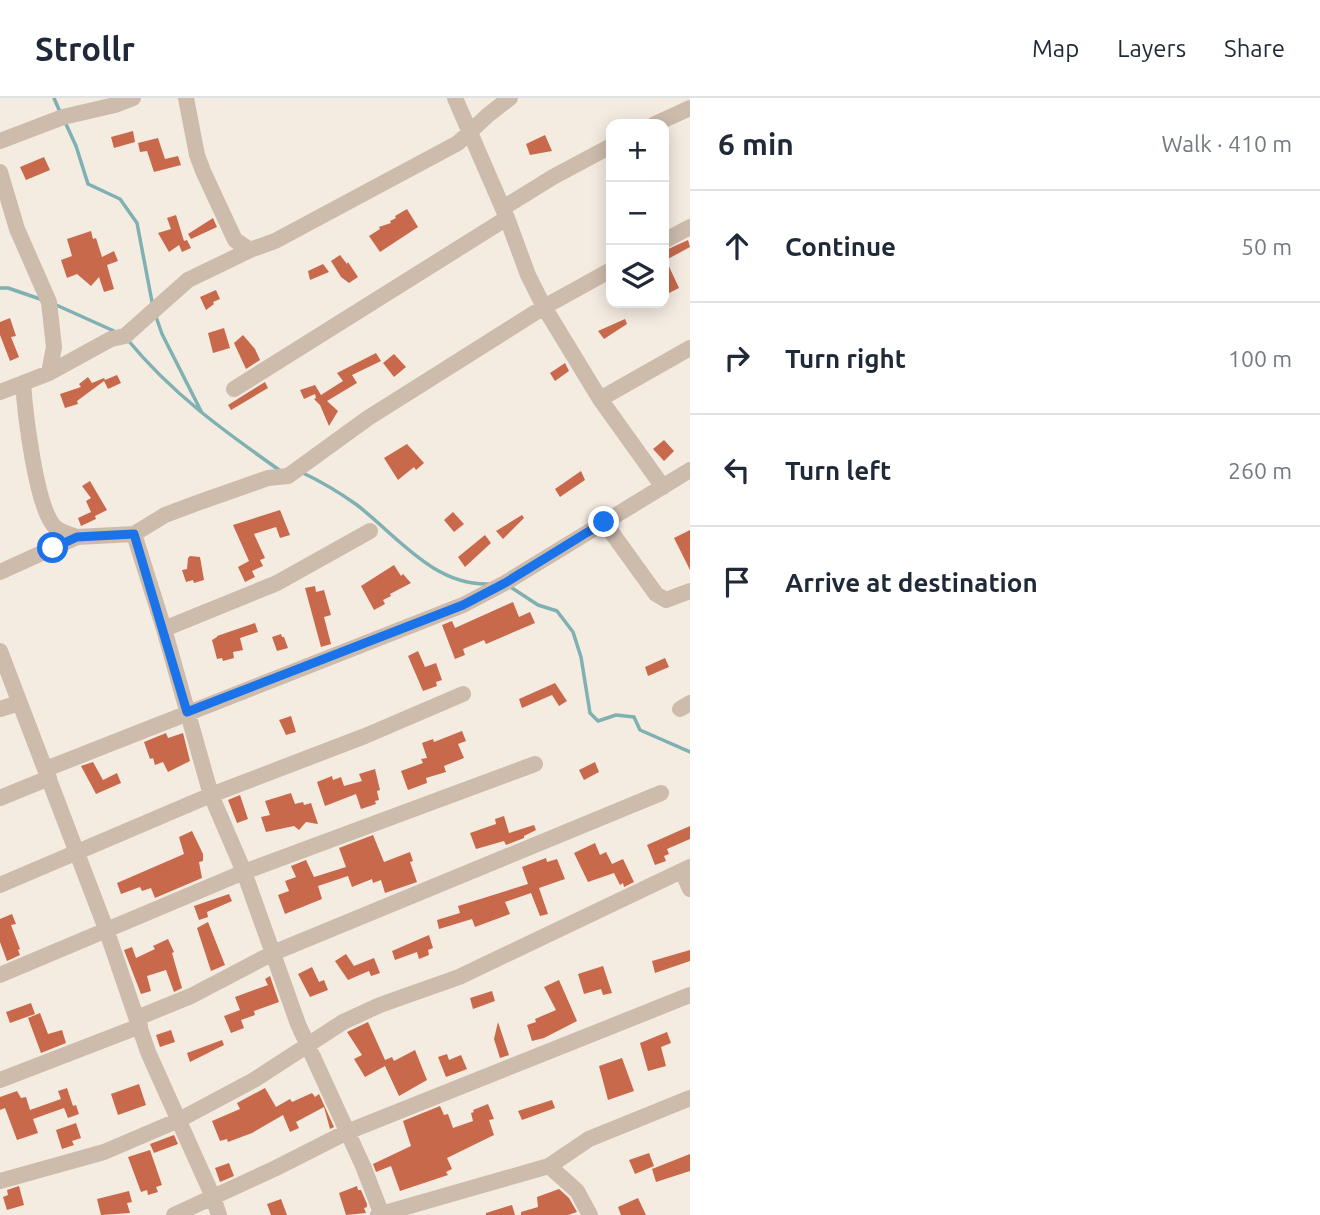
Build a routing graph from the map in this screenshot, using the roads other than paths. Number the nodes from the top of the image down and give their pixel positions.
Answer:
1 (133, 98) edge
2 (186, 98) edge
3 (455, 98) edge
4 (510, 98) edge
5 (690, 108) edge
6 (667, 119) edge
7 (470, 132) junction
8 (0, 141) edge
9 (606, 149) edge
10 (0, 172) edge
11 (505, 213) junction
12 (690, 227) edge
13 (669, 239) edge
14 (250, 250) junction
15 (606, 273) edge
16 (544, 307) junction
17 (690, 348) edge
18 (49, 373) junction
19 (23, 383) junction
20 (234, 389) dead end
21 (0, 392) edge
22 (600, 399) junction
23 (690, 470) edge
24 (663, 486) junction
25 (604, 522) junction
26 (370, 531) dead end
27 (134, 534) junction
28 (77, 537) junction
29 (0, 572) edge
30 (690, 592) edge
31 (164, 629) junction
32 (0, 651) edge
33 (463, 694) dead end
34 (19, 703) junction
35 (0, 709) edge
36 (187, 712) junction
37 (535, 764) dead end
38 (47, 773) junction
39 (661, 793) dead end
40 (211, 795) junction
41 (0, 798) edge
42 (76, 853) junction
43 (686, 869) edge
44 (244, 872) junction
45 (0, 885) edge
46 (690, 889) edge
47 (106, 929) junction
48 (273, 953) junction
49 (0, 975) edge
50 (690, 995) edge
51 (139, 1022) junction
52 (309, 1045) junction
53 (0, 1080) edge
54 (690, 1098) edge
55 (179, 1120) junction
56 (347, 1132) junction
57 (549, 1166) junction
58 (0, 1181) edge
59 (214, 1197) junction
60 (380, 1214) edge
61 (174, 1215) edge
62 (219, 1215) edge
63 (590, 1215) edge

1 - 8 street
2 - 14 street
3 - 7 street
4 - 7 street
5 - 6 street
7 - 11 street
7 - 14 street
9 - 11 street
10 - 18 street
11 - 16 street
11 - 20 street
12 - 13 street
14 - 18 street
15 - 16 street
16 - 22 street
16 - 27 street
17 - 22 street
18 - 19 street
19 - 21 street
19 - 28 street
22 - 24 street
23 - 24 street
24 - 25 street
25 - 30 street
25 - 36 street
26 - 31 street
27 - 28 street
27 - 31 street
28 - 29 street
31 - 36 street
32 - 34 street
33 - 40 street
34 - 35 street
34 - 38 street
36 - 38 street
36 - 40 street
37 - 44 street
38 - 41 street
38 - 42 street
39 - 48 street
40 - 42 street
40 - 44 street
42 - 45 street
42 - 47 street
43 - 46 street
43 - 52 street
44 - 47 street
44 - 48 street
47 - 49 street
47 - 51 street
48 - 51 street
48 - 52 street
50 - 56 street
51 - 53 street
51 - 55 street
52 - 55 street
52 - 56 street
54 - 57 street
55 - 58 street
55 - 59 street
56 - 59 street
56 - 60 street
57 - 60 street
57 - 63 street
59 - 61 street
59 - 62 street

